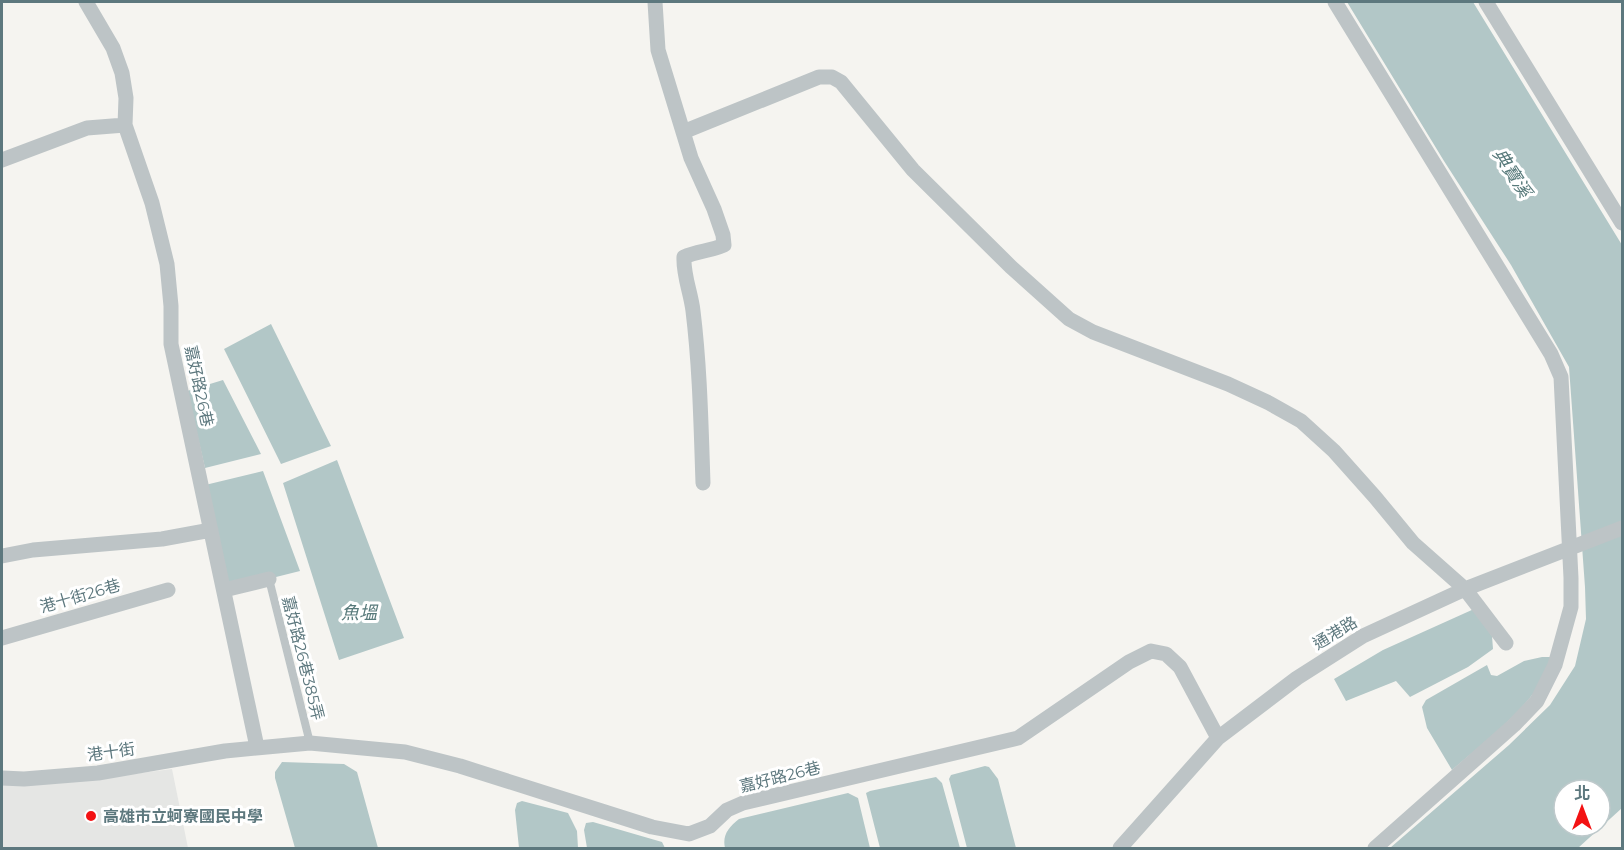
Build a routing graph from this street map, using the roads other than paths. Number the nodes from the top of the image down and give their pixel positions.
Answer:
1 (87, 2) edge
2 (655, 2) edge
3 (1335, 2) edge
4 (1486, 2) edge
5 (125, 125) junction
6 (683, 132) junction
7 (2, 160) edge
8 (1623, 223) edge
9 (702, 483) dead end
10 (1623, 528) edge
11 (211, 530) junction
12 (1573, 547) junction
13 (2, 556) edge
14 (269, 579) joint
15 (168, 590) dead end
16 (224, 590) junction
17 (1465, 590) junction
18 (2, 638) edge
19 (1506, 643) dead end
20 (1218, 738) junction
21 (310, 743) junction
22 (252, 748) junction
23 (2, 778) edge
24 (1120, 849) edge
25 (1375, 849) edge

1 - 5 street
2 - 6 street
3 - 12 street
4 - 8 street
5 - 7 street
5 - 11 street, 嘉好路26巷
6 - 9 street
6 - 17 street
10 - 12 street, 通港路
11 - 13 street
11 - 16 street, 嘉好路26巷
12 - 17 street, 通港路
12 - 25 street
14 - 16 street
14 - 21 lane, 嘉好路26巷385弄
15 - 18 street, 港十街26巷
16 - 22 street, 嘉好路26巷
17 - 19 street
17 - 20 street, 通港路
20 - 21 street, 嘉好路26巷
20 - 24 street, 通港路
21 - 22 street, 嘉好路26巷
22 - 23 street, 港十街

